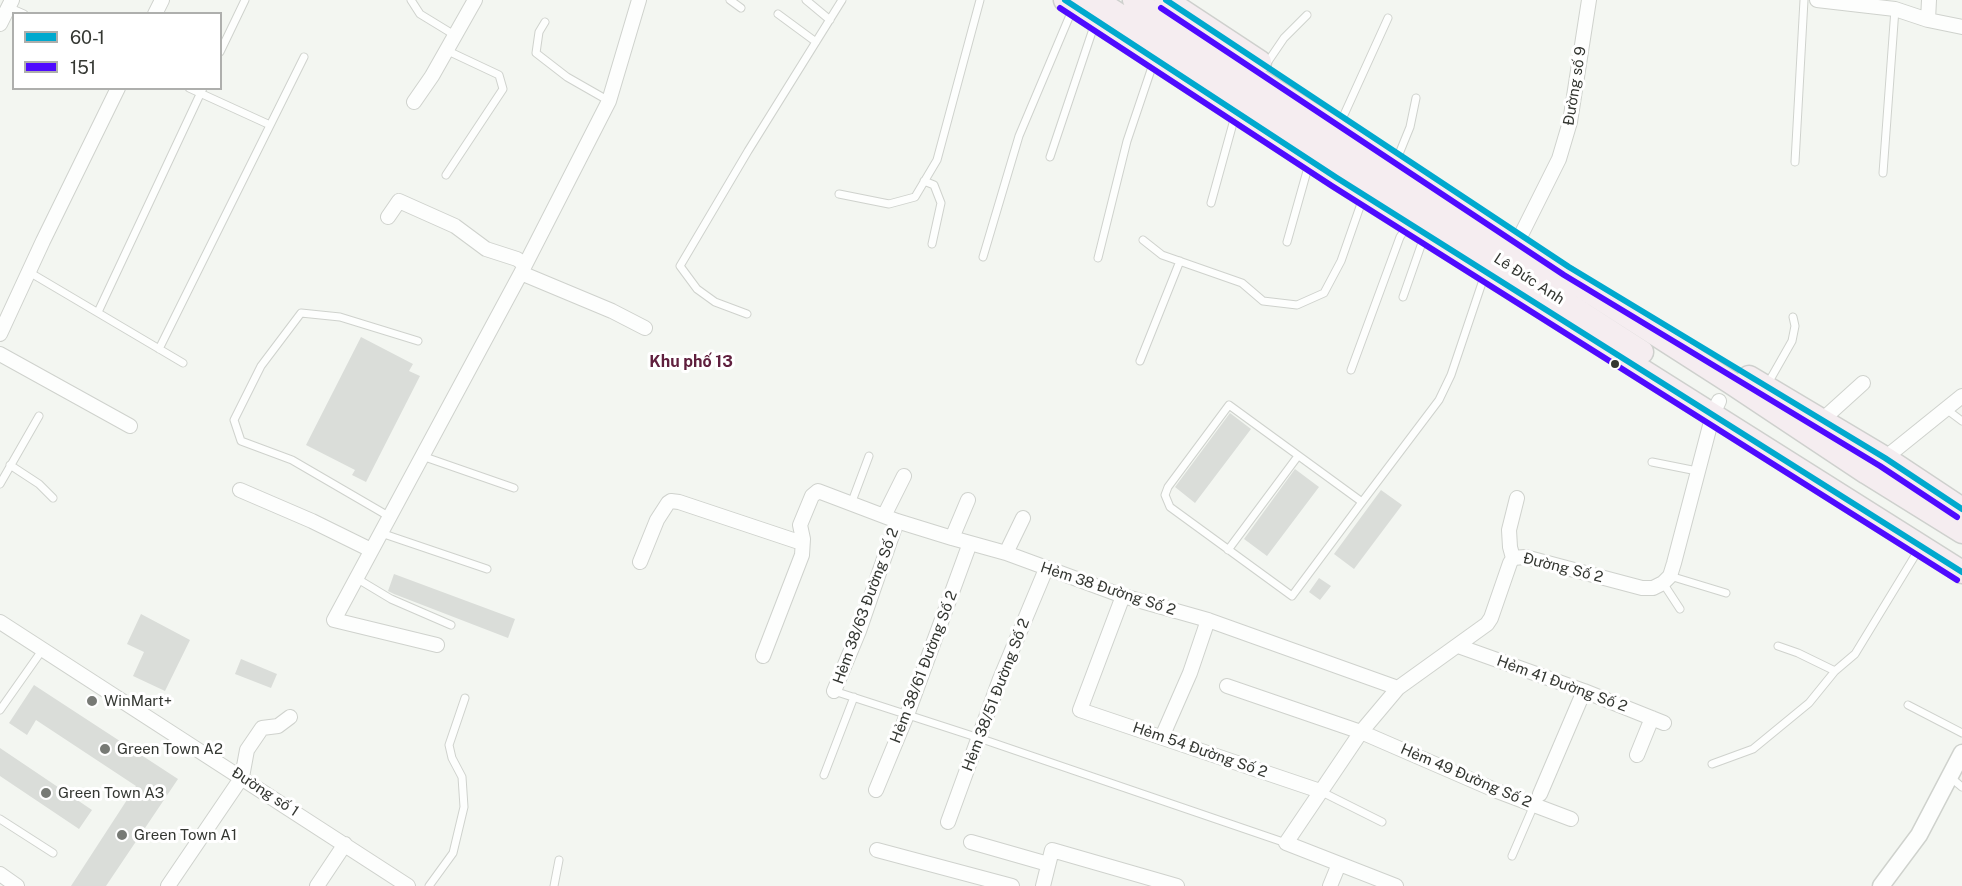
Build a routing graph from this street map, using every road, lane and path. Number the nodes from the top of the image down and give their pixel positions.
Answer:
1 (245, 0) edge
2 (411, 0) edge
3 (475, 0) edge
4 (639, 0) edge
5 (730, 0) edge
6 (806, 0) edge
7 (842, 0) edge
8 (980, 0) edge
9 (1134, 0) edge
10 (1167, 0) edge
11 (1588, 0) edge
12 (1804, 0) edge
13 (1817, 0) edge
14 (1929, 0) edge
15 (10, 4) edge
16 (1081, 5) edge
17 (741, 8) dead end
18 (1895, 9) junction
19 (778, 14) dead end
20 (1307, 15) dead end
21 (1388, 18) dead end
22 (830, 20) junction
23 (1928, 20) junction
24 (545, 22) dead end
25 (0, 24) edge
26 (1962, 27) edge
27 (456, 36) junction
28 (816, 42) junction
29 (222, 48) edge
30 (448, 51) junction
31 (304, 57) dead end
32 (1155, 59) junction
33 (1262, 72) junction
34 (117, 90) edge
35 (202, 91) edge
36 (1416, 98) dead end
37 (609, 101) junction
38 (414, 102) dead end
39 (1236, 112) junction
40 (1343, 117) junction
41 (270, 126) junction
42 (1400, 154) junction
43 (1050, 157) dead end
44 (1310, 160) junction
45 (1795, 162) dead end
46 (1883, 173) dead end
47 (446, 175) dead end
48 (924, 181) junction
49 (839, 194) dead end
50 (1364, 195) junction
51 (1211, 203) dead end
52 (388, 217) dead end
53 (1417, 229) junction
54 (1521, 235) junction
55 (1143, 240) dead end
56 (1287, 242) dead end
57 (932, 244) dead end
58 (983, 257) dead end
59 (1098, 258) dead end
60 (1180, 261) junction
61 (523, 269) junction
62 (29, 272) junction
63 (1486, 272) junction
64 (1403, 297) dead end
65 (98, 312) junction
66 (747, 314) dead end
67 (1793, 317) dead end
68 (645, 328) dead end
69 (0, 334) edge
70 (418, 341) dead end
71 (159, 349) junction
72 (0, 354) edge
73 (1140, 361) dead end
74 (183, 363) dead end
75 (1351, 370) dead end
76 (1863, 383) dead end
77 (1766, 387) junction
78 (1962, 396) edge
79 (1716, 407) junction
80 (1946, 409) junction
81 (39, 416) dead end
82 (1821, 421) junction
83 (1962, 421) edge
84 (130, 426) dead end
85 (422, 456) junction
86 (868, 456) dead end
87 (1298, 456) junction
88 (1885, 458) junction
89 (1652, 462) dead end
90 (10, 465) junction
91 (1697, 471) junction
92 (904, 476) dead end
93 (0, 484) edge
94 (514, 488) dead end
95 (240, 490) dead end
96 (53, 498) dead end
97 (1517, 498) dead end
98 (968, 500) dead end
99 (1362, 502) junction
100 (851, 504) junction
101 (1962, 509) edge
102 (390, 517) junction
103 (1023, 518) dead end
104 (891, 519) junction
105 (1962, 532) edge
106 (381, 533) junction
107 (952, 538) junction
108 (802, 543) junction
109 (970, 543) junction
110 (1921, 546) junction
111 (371, 550) junction
112 (1228, 550) junction
113 (1006, 553) junction
114 (1514, 558) junction
115 (1962, 558) edge
116 (640, 562) dead end
117 (1046, 568) junction
118 (487, 569) dead end
119 (1962, 572) edge
120 (356, 578) junction
121 (1666, 579) junction
122 (1726, 593) dead end
123 (1123, 596) junction
124 (1680, 609) dead end
125 (1208, 620) junction
126 (0, 622) edge
127 (451, 625) dead end
128 (437, 645) dead end
129 (1458, 646) junction
130 (1778, 646) dead end
131 (44, 649) junction
132 (763, 656) dead end
133 (1835, 671) junction
134 (1227, 686) dead end
135 (1398, 688) junction
136 (834, 691) joint
137 (1584, 691) junction
138 (854, 697) junction
139 (465, 698) dead end
140 (1908, 705) dead end
141 (0, 710) edge
142 (907, 715) junction
143 (290, 717) dead end
144 (1361, 732) junction
145 (1962, 733) edge
146 (1162, 737) junction
147 (979, 738) junction
148 (1962, 753) edge
149 (1637, 755) dead end
150 (1712, 764) dead end
151 (824, 775) dead end
152 (242, 777) junction
153 (1956, 781) edge
154 (876, 790) dead end
155 (1320, 791) junction
156 (1537, 800) junction
157 (0, 819) edge
158 (1571, 819) dead end
159 (948, 822) dead end
160 (1382, 822) dead end
161 (971, 842) dead end
162 (1286, 843) junction
163 (345, 844) junction
164 (877, 850) dead end
165 (53, 853) dead end
166 (1512, 856) dead end
167 (560, 860) dead end
168 (1048, 864) junction
169 (1340, 864) junction
170 (0, 874) edge
171 (1884, 885) edge
172 (17, 886) edge
173 (168, 886) edge
174 (317, 886) edge
175 (408, 886) edge
176 (429, 886) edge
177 (554, 886) edge
178 (1012, 886) edge
179 (1043, 886) edge
180 (1177, 886) edge
181 (1330, 886) edge
182 (1396, 886) edge

1 - 29 lane
2 - 27 lane
3 - 27 street
4 - 37 street
5 - 17 lane
6 - 22 lane
7 - 22 lane
8 - 48 lane
9 - 33 highway, Lê Đức Anh
10 - 33 highway, Lê Đức Anh
11 - 54 street, Đường số 9
12 - 45 lane
13 - 18 street
14 - 23 street
15 - 25 street
16 - 32 highway, Lê Đức Anh
16 - 43 lane
16 - 58 lane
16 - 79 highway, Lê Đức Anh
18 - 23 street
18 - 46 lane
19 - 28 lane
20 - 33 lane
21 - 40 lane
22 - 28 lane
23 - 26 street
24 - 37 lane
27 - 30 street
28 - 66 lane
30 - 38 street
30 - 47 lane
31 - 41 lane
32 - 39 highway, Lê Đức Anh
32 - 59 lane
33 - 40 highway, Lê Đức Anh
33 - 105 highway, Lê Đức Anh
34 - 62 street
35 - 41 lane
35 - 65 lane
36 - 42 lane
37 - 61 street
39 - 44 highway, Lê Đức Anh
39 - 51 lane
40 - 42 highway, Lê Đức Anh
41 - 71 lane
42 - 54 highway, Lê Đức Anh
44 - 50 highway, Lê Đức Anh
44 - 56 lane
48 - 49 lane
48 - 57 lane
50 - 53 highway, Lê Đức Anh
50 - 60 lane
52 - 61 street
53 - 63 highway, Lê Đức Anh
53 - 64 lane
53 - 75 lane
54 - 77 highway, Lê Đức Anh
55 - 60 lane
60 - 73 lane
61 - 68 street
61 - 85 street
62 - 65 lane
62 - 69 street
63 - 79 highway, Lê Đức Anh
63 - 99 lane
65 - 71 lane
67 - 77 lane
70 - 102 lane
71 - 74 lane
72 - 84 street
76 - 82 street
77 - 82 highway, Lê Đức Anh
78 - 80 street
79 - 91 street
79 - 110 highway, Lê Đức Anh
79 - 115 highway, Lê Đức Anh
80 - 83 lane
80 - 88 street
81 - 90 lane
82 - 88 highway, Lê Đức Anh
85 - 94 lane
85 - 102 street
86 - 100 lane
87 - 99 lane
87 - 112 lane
87 - 112 lane
88 - 101 highway, Lê Đức Anh
89 - 91 lane
90 - 93 lane
90 - 96 lane
91 - 121 street
92 - 104 street, Hẻm 38/63 Đường Số 2
95 - 111 street
97 - 114 street
98 - 107 street
99 - 112 lane
100 - 104 street, Hẻm 38 Đường Số 2
100 - 108 street, Hẻm 38 Đường Số 2
102 - 106 street
103 - 113 street
104 - 107 street, Hẻm 38 Đường Số 2
104 - 136 street, Hẻm 38/63 Đường Số 2
106 - 111 street
106 - 118 lane
107 - 109 street, Hẻm 38 Đường Số 2
108 - 116 street
108 - 132 street
109 - 113 street, Hẻm 38 Đường Số 2
109 - 142 street, Hẻm 38/61 Đường Số 2
110 - 119 highway, Lê Đức Anh
110 - 133 lane
111 - 120 street
113 - 117 street, Hẻm 38 Đường Số 2
114 - 121 street, Đường Số 2
114 - 129 street, Đường Số 2
117 - 123 street, Hẻm 38 Đường Số 2
117 - 147 street, Hẻm 38/51 Đường Số 2
120 - 127 lane
120 - 128 street
121 - 122 lane
121 - 124 lane
123 - 125 street, Hẻm 38 Đường Số 2
123 - 146 street, Hẻm 54 Đường Số 2
125 - 135 street, Hẻm 38 Đường Số 2
125 - 146 street
126 - 131 street, Đường số 1
129 - 135 street, Đường Số 2
129 - 137 street, Hẻm 41 Đường Số 2
130 - 133 lane
131 - 141 lane
131 - 152 street, Đường số 1
133 - 150 lane
134 - 144 street, Hẻm 49 Đường Số 2
135 - 144 street, Đường Số 2
136 - 138 lane
137 - 149 street, Hẻm 41 Đường Số 2
137 - 156 street
138 - 142 lane
138 - 151 lane
139 - 176 lane
140 - 145 lane
142 - 147 lane
142 - 154 street, Hẻm 38/61 Đường Số 2
143 - 152 street
144 - 155 street, Đường Số 2
144 - 156 street, Hẻm 49 Đường Số 2
146 - 155 street, Hẻm 54 Đường Số 2
147 - 159 street, Hẻm 38/51 Đường Số 2
147 - 162 lane
148 - 153 street
152 - 163 street, Đường số 1
152 - 173 street
153 - 171 street
155 - 160 lane
155 - 162 street, Đường Số 2
156 - 158 street, Hẻm 49 Đường Số 2
156 - 166 lane
157 - 165 lane
161 - 168 street
162 - 169 street
163 - 174 street
163 - 175 street, Đường số 1
164 - 178 street
167 - 177 lane
168 - 179 street
168 - 180 street
169 - 181 street
169 - 182 street
170 - 172 street

